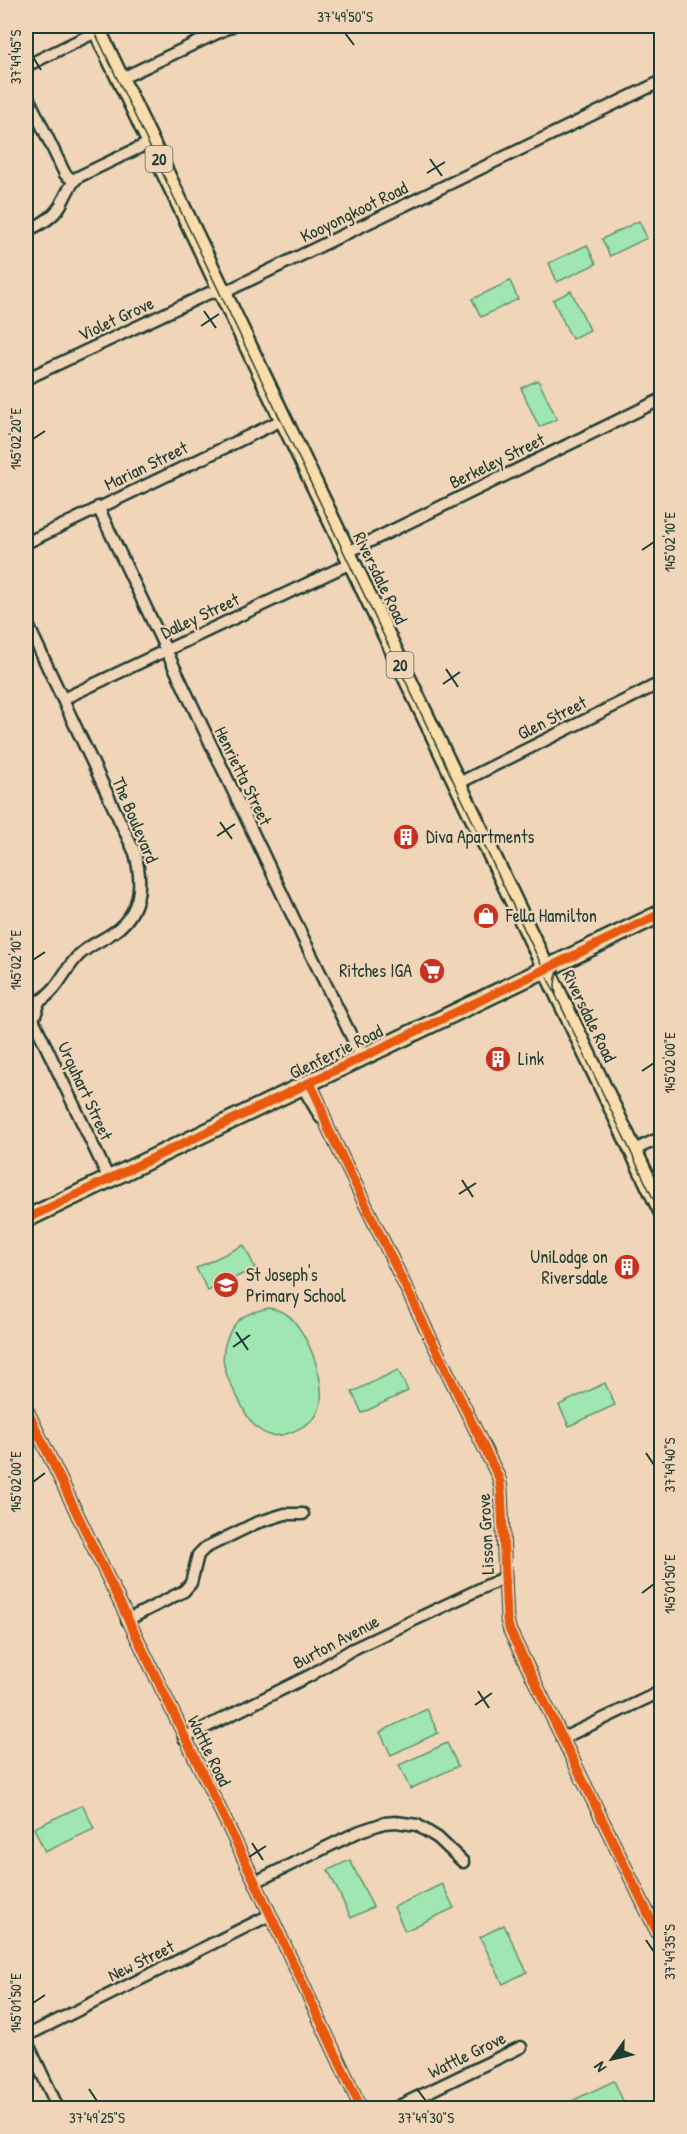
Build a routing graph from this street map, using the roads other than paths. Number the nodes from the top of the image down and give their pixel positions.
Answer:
1 (232, 26) edge
2 (97, 28) edge
3 (26, 66) edge
4 (120, 78) junction
5 (660, 85) edge
6 (26, 93) edge
7 (151, 142) junction
8 (74, 181) junction
9 (26, 231) edge
10 (222, 292) junction
11 (26, 379) edge
12 (662, 399) edge
13 (282, 420) junction
14 (98, 507) junction
15 (26, 543) edge
16 (349, 558) junction
17 (26, 621) edge
18 (165, 651) junction
19 (662, 682) edge
20 (63, 699) junction
21 (457, 784) junction
22 (662, 913) edge
23 (545, 970) junction
24 (26, 997) edge
25 (38, 1003) junction
26 (29, 1017) edge
27 (362, 1058) junction
28 (306, 1084) junction
29 (662, 1137) edge
30 (632, 1150) junction
31 (109, 1179) junction
32 (662, 1210) edge
33 (26, 1220) edge
34 (26, 1408) edge
35 (303, 1514) dead end
36 (505, 1577) junction
37 (127, 1620) junction
38 (662, 1691) edge
39 (184, 1738) junction
40 (563, 1738) junction
41 (462, 1862) dead end
42 (255, 1882) junction
43 (270, 1915) junction
44 (662, 1941) edge
45 (26, 2038) edge
46 (521, 2047) dead end
47 (30, 2063) edge
48 (58, 2109) edge
49 (361, 2109) edge
50 (395, 2109) edge

1 - 4 street
2 - 3 street
2 - 4 main road, Riversdale Road / 20
4 - 7 main road, Riversdale Road / 20
5 - 10 street, Kooyongkoot Road
6 - 8 street
7 - 8 street
7 - 10 main road, Riversdale Road / 20
8 - 9 street
10 - 11 street, Violet Grove
10 - 13 main road, Riversdale Road / 20
12 - 16 street, Berkeley Street
13 - 14 street, Marian Street
13 - 16 main road, Riversdale Road / 20
14 - 15 street, Marian Street
14 - 18 street, Henrietta Street
16 - 18 street, Dalley Street
16 - 21 main road, Riversdale Road / 20
17 - 20 street, The Boulevard
18 - 20 street, Dalley Street
18 - 27 street, Henrietta Street
19 - 21 street, Glen Street
20 - 25 street, The Boulevard
21 - 23 main road, Riversdale Road / 20
22 - 23 main road, Glenferrie Road
23 - 27 main road, Glenferrie Road
23 - 30 main road, Riversdale Road / 20
24 - 25 street
25 - 26 street
26 - 31 street, Urquhart Street
27 - 28 main road, Glenferrie Road
28 - 31 main road, Glenferrie Road
28 - 36 street, Lisson Grove
29 - 30 street
30 - 32 main road, Riversdale Road / 20
31 - 33 main road, Glenferrie Road
34 - 37 street, Wattle Road
35 - 37 street
36 - 39 street, Burton Avenue
36 - 40 street, Lisson Grove
37 - 39 street, Wattle Road
38 - 40 street
39 - 42 street, Wattle Road
40 - 44 street, Lisson Grove
41 - 42 street
42 - 43 street, Wattle Road
43 - 45 street, New Street
43 - 49 street, Wattle Road
45 - 47 street
46 - 50 street, Wattle Grove
47 - 48 street

